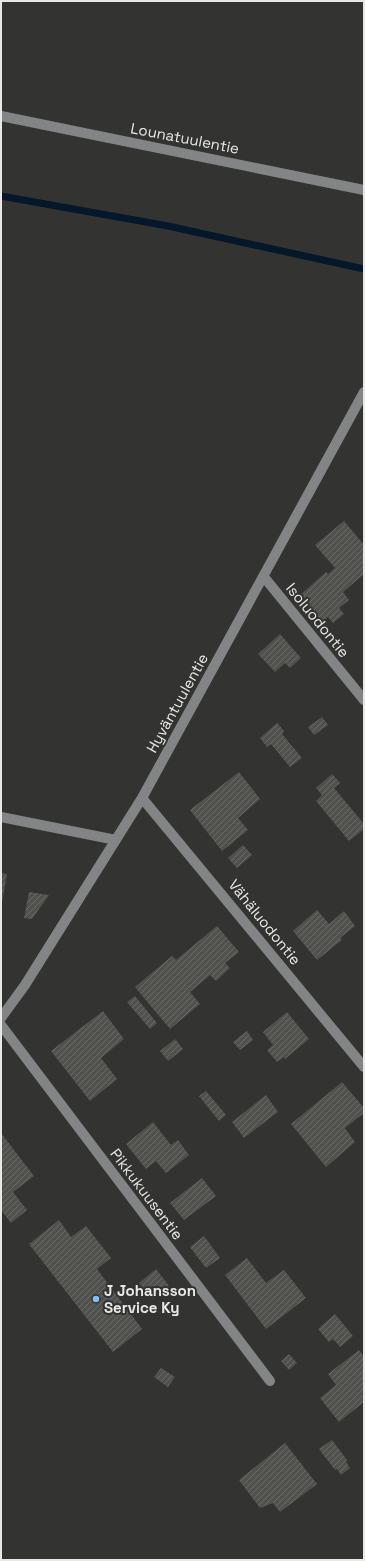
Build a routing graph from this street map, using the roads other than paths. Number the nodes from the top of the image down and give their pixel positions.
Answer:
1 (1, 116) edge
2 (364, 190) edge
3 (364, 392) edge
4 (264, 577) junction
5 (364, 700) edge
6 (142, 798) junction
7 (1, 817) edge
8 (116, 840) junction
9 (1, 1018) edge
10 (1, 1025) edge
11 (364, 1067) edge
12 (270, 1381) dead end

1 - 2 street, Lounatuulentie
3 - 4 street, Hyväntuulentie
4 - 5 street, Isoluodontie
4 - 6 street, Hyväntuulentie
6 - 8 street, Hyväntuulentie
6 - 11 street, Vähäluodontie
7 - 8 street
8 - 9 street, Hyväntuulentie
10 - 12 street, Pikkukuusentie

